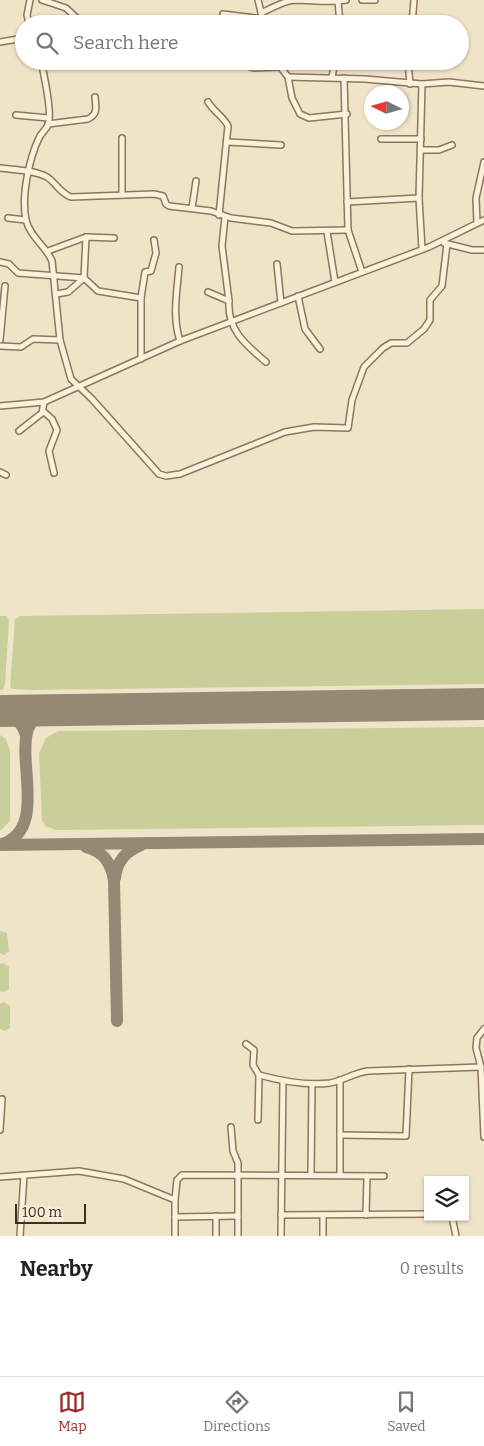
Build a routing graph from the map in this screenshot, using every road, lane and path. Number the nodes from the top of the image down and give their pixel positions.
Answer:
1 (30, 0) edge
2 (42, 0) edge
3 (258, 0) edge
4 (346, 0) edge
5 (362, 0) edge
6 (375, 0) edge
7 (414, 0) edge
8 (338, 1) junction
9 (261, 13) joint
10 (223, 14) dead end
11 (28, 15) edge
12 (73, 15) edge
13 (231, 15) edge
14 (339, 15) edge
15 (413, 15) edge
16 (15, 40) edge
17 (0, 42) edge
18 (43, 70) edge
19 (281, 70) edge
20 (333, 70) edge
21 (409, 70) edge
22 (288, 77) junction
23 (332, 77) junction
24 (344, 78) junction
25 (410, 84) junction
26 (422, 84) junction
27 (484, 86) edge
28 (95, 97) dead end
29 (208, 102) dead end
30 (346, 114) junction
31 (16, 115) dead end
32 (48, 118) junction
33 (48, 124) junction
34 (122, 138) dead end
35 (381, 139) dead end
36 (422, 139) junction
37 (226, 142) junction
38 (281, 145) dead end
39 (452, 145) dead end
40 (421, 150) junction
41 (484, 162) edge
42 (0, 168) edge
43 (28, 172) junction
44 (196, 181) dead end
45 (122, 195) junction
46 (419, 198) junction
47 (347, 202) junction
48 (192, 208) junction
49 (219, 215) junction
50 (226, 216) junction
51 (8, 218) dead end
52 (26, 220) junction
53 (484, 220) edge
54 (477, 223) junction
55 (348, 230) junction
56 (327, 232) junction
57 (86, 237) junction
58 (114, 238) dead end
59 (154, 240) dead end
60 (444, 243) junction
61 (422, 249) junction
62 (484, 250) edge
63 (48, 251) junction
64 (0, 262) edge
65 (277, 264) dead end
66 (179, 267) dead end
67 (362, 272) junction
68 (54, 275) junction
69 (84, 278) junction
70 (335, 282) junction
71 (5, 286) dead end
72 (208, 292) dead end
73 (56, 294) junction
74 (298, 296) junction
75 (140, 298) junction
76 (229, 301) junction
77 (281, 303) junction
78 (230, 323) junction
79 (0, 340) edge
80 (60, 340) junction
81 (180, 341) junction
82 (0, 346) edge
83 (320, 349) dead end
84 (141, 359) junction
85 (266, 362) dead end
86 (78, 386) junction
87 (44, 402) junction
88 (0, 406) edge
89 (43, 411) junction
90 (18, 431) dead end
91 (0, 472) edge
92 (54, 472) dead end
93 (6, 475) dead end
94 (484, 1030) edge
95 (246, 1044) dead end
96 (481, 1067) junction
97 (409, 1069) junction
98 (259, 1076) junction
99 (340, 1080) junction
100 (283, 1081) junction
101 (312, 1084) junction
102 (2, 1099) dead end
103 (483, 1111) edge
104 (258, 1120) dead end
105 (231, 1128) dead end
106 (0, 1130) edge
107 (340, 1135) junction
108 (484, 1137) edge
109 (311, 1174) junction
110 (24, 1175) junction
111 (238, 1175) junction
112 (281, 1175) junction
113 (340, 1175) junction
114 (367, 1176) junction
115 (384, 1176) dead end
116 (0, 1177) edge
117 (175, 1200) junction
118 (424, 1214) edge
119 (281, 1215) junction
120 (322, 1215) junction
121 (366, 1215) junction
122 (216, 1216) junction
123 (238, 1216) junction
124 (175, 1217) junction
125 (453, 1221) edge
126 (20, 1236) edge
127 (174, 1236) edge
128 (216, 1236) edge
129 (238, 1236) edge
130 (281, 1236) edge
131 (322, 1236) edge
132 (456, 1236) edge

1 - 11 street
2 - 12 street
3 - 9 street
4 - 8 street
5 - 6 street
7 - 15 street
8 - 9 street
8 - 14 street
10 - 13 street
16 - 17 street
18 - 32 street
19 - 22 street
20 - 23 street
21 - 25 street
22 - 23 street
22 - 30 street
23 - 24 street
24 - 25 street
24 - 30 street
25 - 26 street
26 - 27 street
26 - 36 street
28 - 33 street
29 - 37 street
30 - 47 street
31 - 32 street
32 - 33 street
33 - 43 street
34 - 45 street
35 - 36 street
36 - 40 street
37 - 38 street
37 - 49 street
39 - 40 street
40 - 46 street
41 - 54 street
42 - 43 street
43 - 45 street
43 - 52 street
44 - 48 street
45 - 48 street
46 - 47 street
46 - 61 street
47 - 55 street
48 - 49 street
49 - 50 street
50 - 56 street
50 - 76 street
51 - 52 street
52 - 63 street
53 - 54 street
54 - 60 street
55 - 56 street
55 - 67 street
56 - 70 street
57 - 58 street
57 - 63 street
57 - 69 street
59 - 75 street
60 - 61 street
60 - 62 street
60 - 86 street
61 - 67 street
63 - 68 street
64 - 68 street
65 - 77 street
66 - 81 street
67 - 70 street
68 - 69 street
68 - 73 street
69 - 73 street
69 - 75 street
70 - 74 street
71 - 79 street
72 - 76 street
73 - 80 street
74 - 77 street
74 - 83 street
75 - 84 street
76 - 78 street
77 - 78 street
78 - 81 street
78 - 85 street
80 - 82 street
80 - 86 street
81 - 84 street
84 - 86 street
86 - 87 street
87 - 88 street
87 - 89 street
89 - 90 street
89 - 92 street
91 - 93 street
94 - 96 street
95 - 98 street
96 - 97 street
96 - 103 street
97 - 99 street
97 - 107 street
98 - 100 street
98 - 104 street
99 - 101 street
99 - 107 street
100 - 101 street
100 - 112 street
101 - 109 street
102 - 106 street
103 - 108 street
105 - 111 street
107 - 113 street
109 - 112 street
109 - 113 street
110 - 116 street
110 - 117 street
110 - 126 street
111 - 112 street
111 - 117 street
111 - 123 street
112 - 119 street
113 - 114 street
114 - 115 street
114 - 121 street
117 - 124 street
118 - 121 street
119 - 120 street
119 - 130 street
120 - 121 street
120 - 131 street
122 - 123 street
122 - 124 street
122 - 128 street
123 - 129 street
124 - 127 street
125 - 132 street

